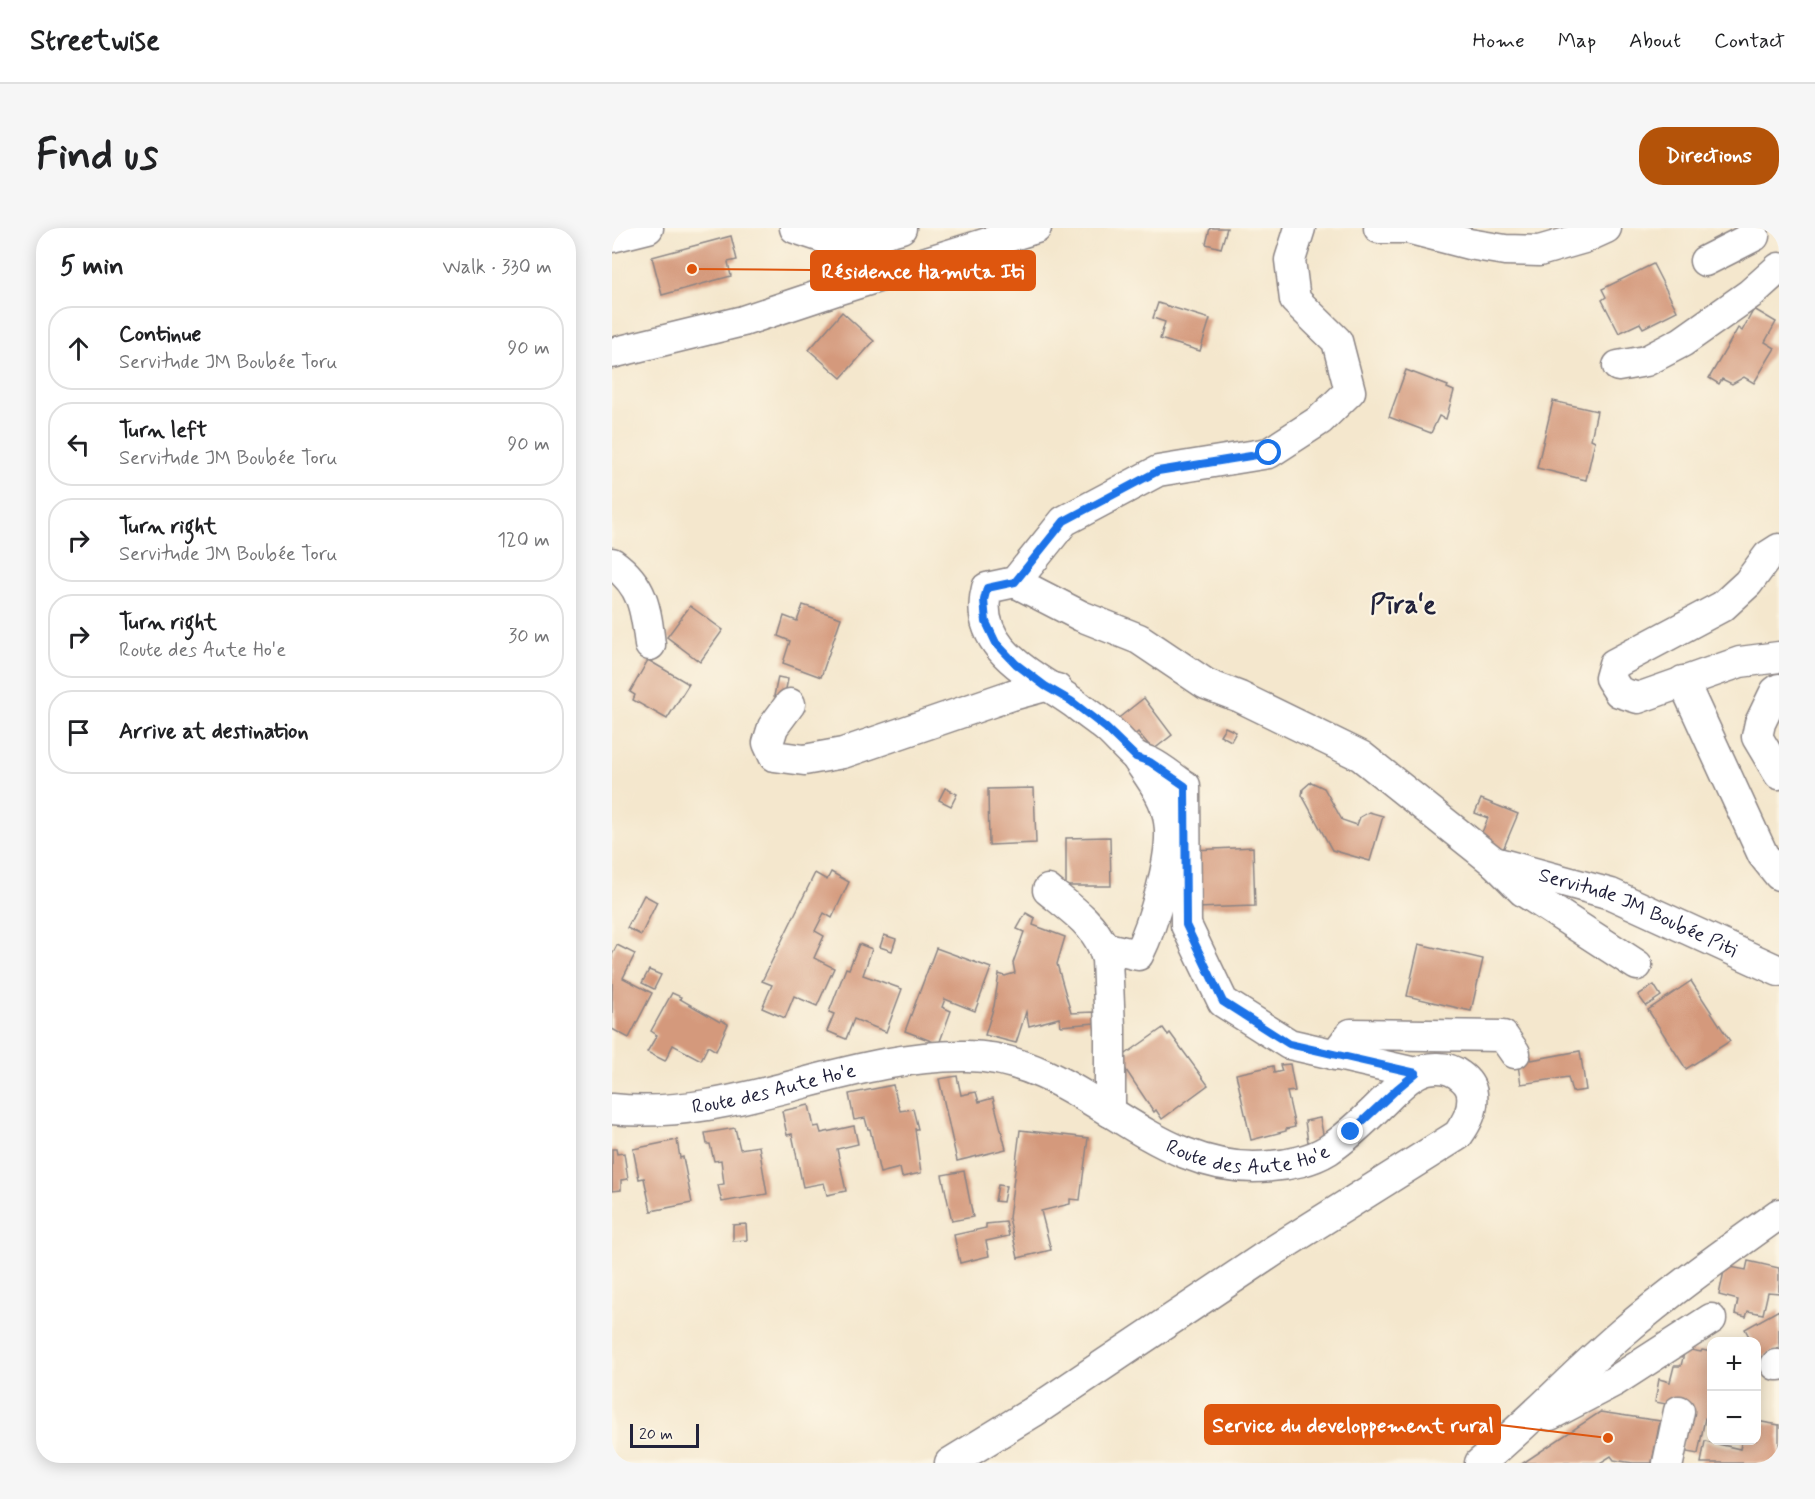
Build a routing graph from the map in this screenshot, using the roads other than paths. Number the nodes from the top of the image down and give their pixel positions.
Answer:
1 (648, 228) edge
2 (795, 228) edge
3 (901, 228) edge
4 (1036, 228) edge
5 (1300, 228) edge
6 (1379, 228) edge
7 (1606, 228) edge
8 (612, 237) edge
9 (1756, 238) edge
10 (1705, 261) dead end
11 (1779, 268) edge
12 (612, 353) edge
13 (1618, 366) dead end
14 (1779, 549) edge
15 (612, 563) edge
16 (1015, 582) junction
17 (650, 645) dead end
18 (1779, 657) edge
19 (1683, 681) junction
20 (1045, 686) junction
21 (1779, 690) edge
22 (790, 704) dead end
23 (1118, 711) dead end
24 (1136, 757) junction
25 (1779, 774) edge
26 (1494, 862) junction
27 (1779, 875) edge
28 (1048, 890) dead end
29 (1103, 947) junction
30 (1637, 965) dead end
31 (1779, 971) edge
32 (1515, 1053) dead end
33 (1335, 1055) junction
34 (1416, 1073) junction
35 (612, 1109) edge
36 (1110, 1112) junction
37 (1779, 1214) edge
38 (1711, 1319) dead end
39 (1679, 1411) dead end
40 (1516, 1434) junction
41 (950, 1463) edge
42 (1480, 1463) edge
43 (1668, 1463) edge

1 - 8 street
2 - 3 street
4 - 12 street
5 - 16 street
6 - 7 street
9 - 10 street
11 - 13 street
14 - 19 street
15 - 17 street
16 - 20 street
16 - 26 street
18 - 19 street
19 - 27 street
20 - 22 street
20 - 23 street
20 - 24 street
21 - 25 street
24 - 29 street
24 - 33 street
26 - 30 street
26 - 31 street, Servitude JM Boubée Piti
28 - 29 street
29 - 36 street
32 - 33 street
33 - 34 street
34 - 36 street, Route des Aute Ho'e
34 - 41 street
35 - 36 street, Route des Aute Ho'e
37 - 40 street
38 - 40 street
39 - 43 street
40 - 42 street

